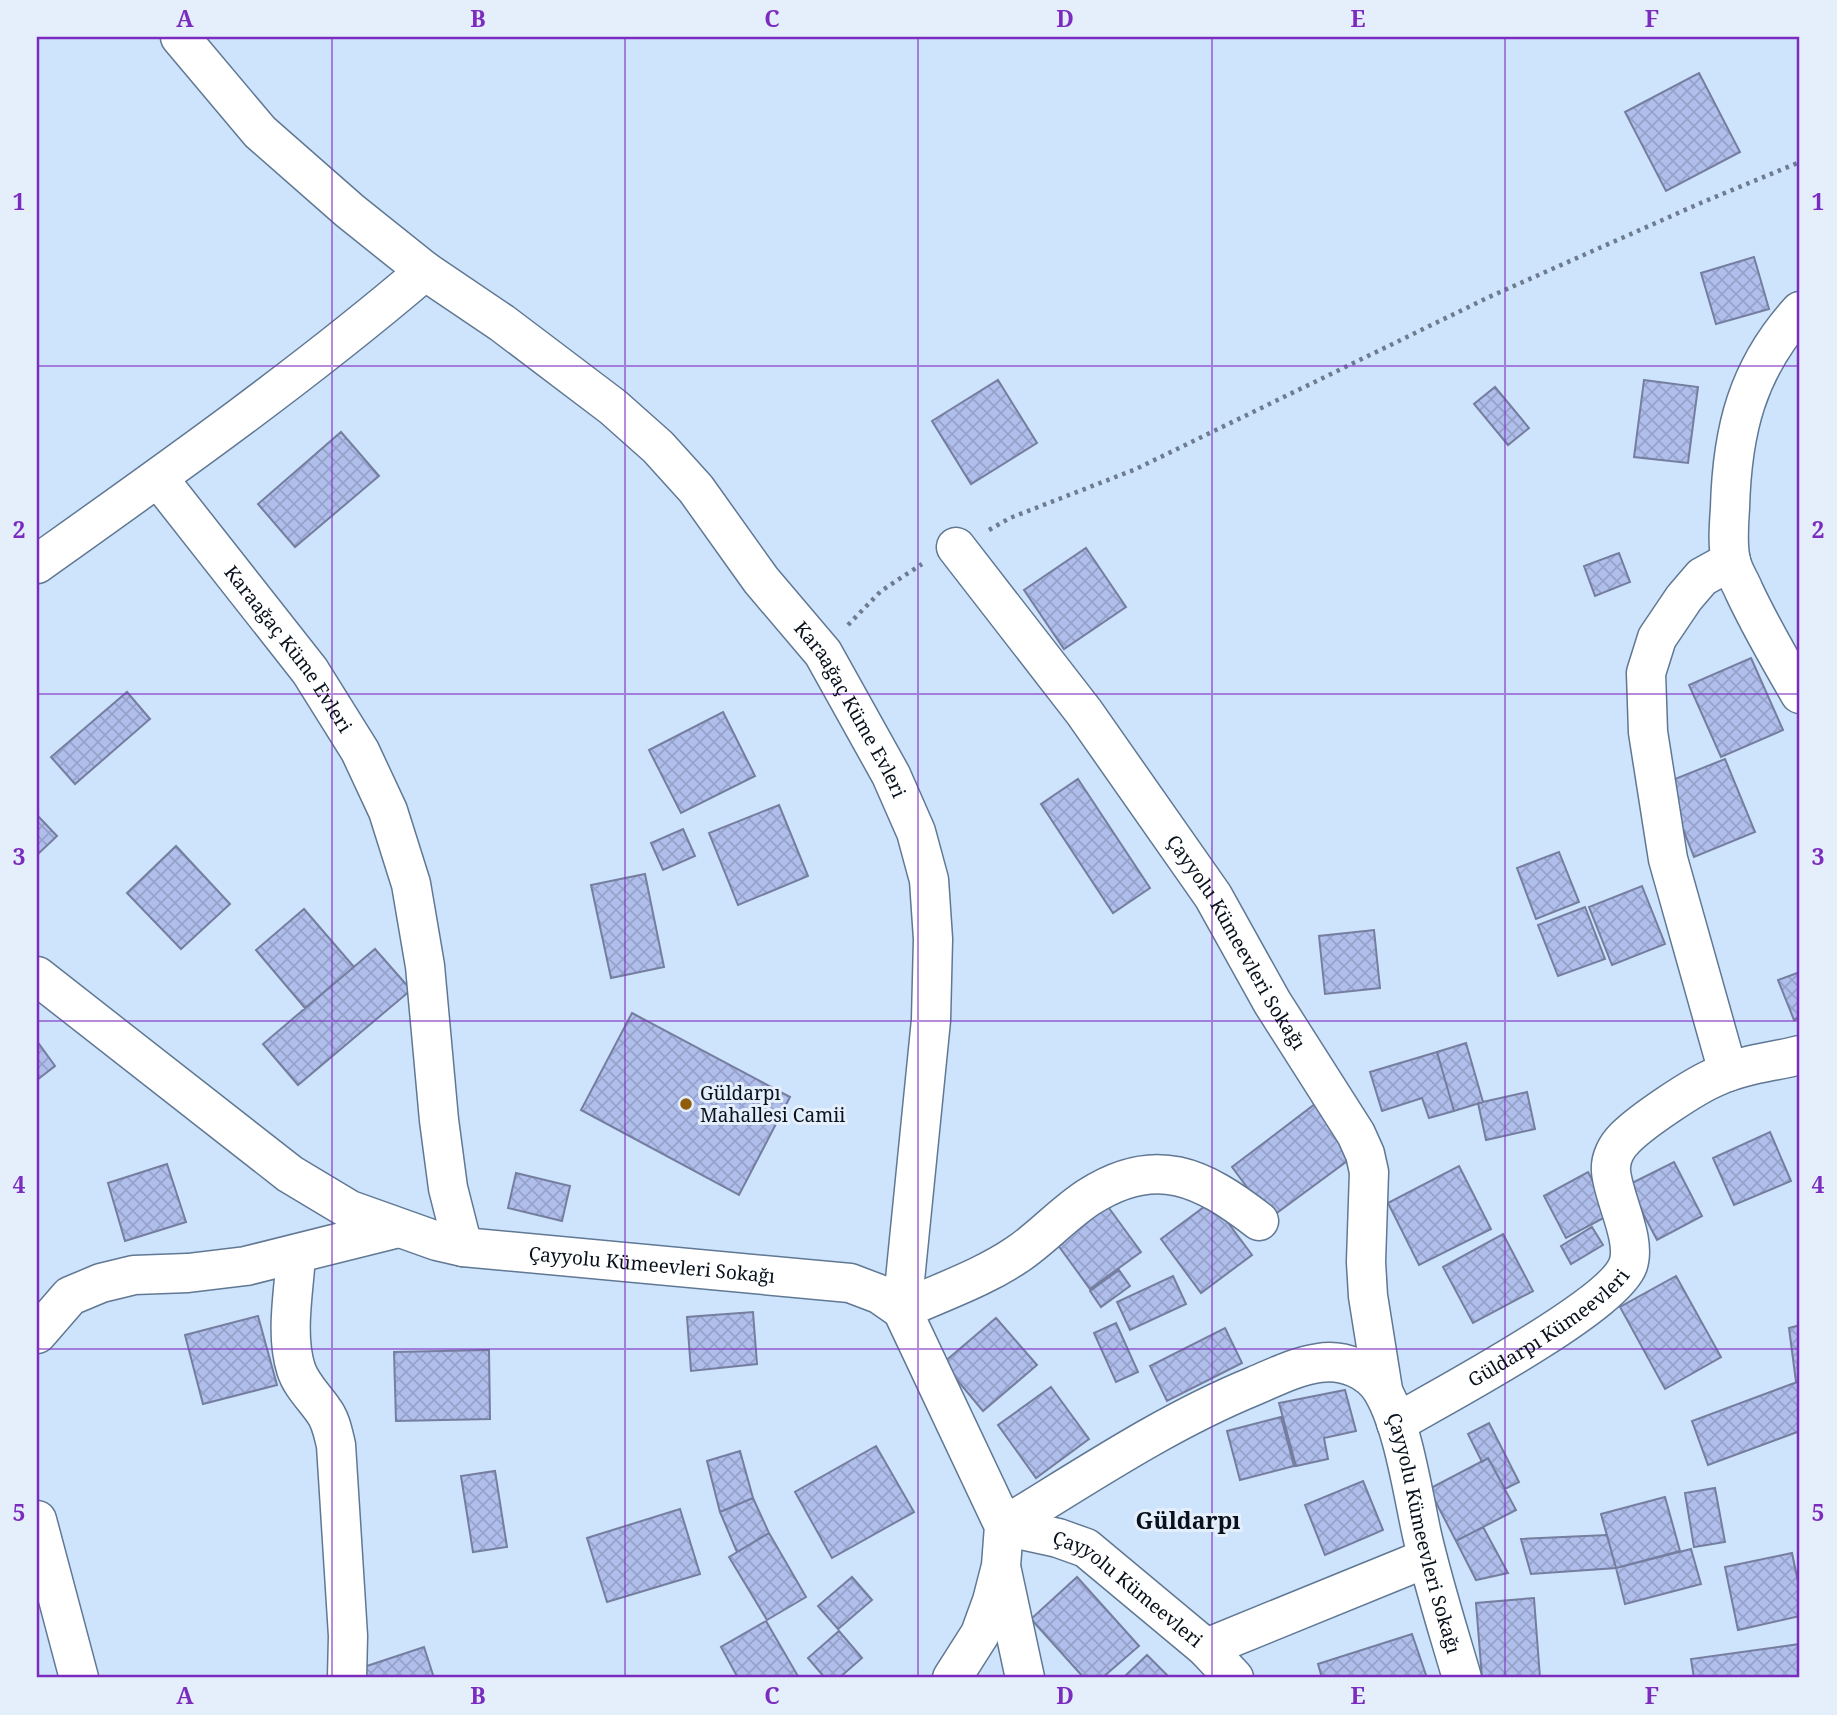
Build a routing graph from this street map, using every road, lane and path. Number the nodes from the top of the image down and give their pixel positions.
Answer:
1 (180, 37) edge
2 (1800, 162) edge
3 (425, 271) junction
4 (1800, 311) edge
5 (158, 478) junction
6 (956, 547) junction
7 (1731, 561) junction
8 (37, 564) edge
9 (823, 653) junction
10 (1800, 694) edge
11 (37, 976) edge
12 (1800, 1055) edge
13 (1728, 1072) junction
14 (1259, 1221) dead end
15 (398, 1228) junction
16 (463, 1247) junction
17 (296, 1255) junction
18 (902, 1310) junction
19 (37, 1334) edge
20 (1389, 1407) junction
21 (37, 1520) edge
22 (1004, 1525) junction
23 (1427, 1558) junction
24 (1001, 1566) junction
25 (1206, 1648) junction
26 (79, 1678) edge
27 (347, 1678) edge
28 (952, 1678) edge
29 (1025, 1678) edge
30 (1234, 1678) edge
31 (1462, 1678) edge

1 - 3 street, Karaağaç Küme Evleri
2 - 6 path
3 - 5 street
3 - 9 street, Karaağaç Küme Evleri
4 - 7 street
5 - 8 street
5 - 16 street, Karaağaç Küme Evleri
6 - 9 path
6 - 20 street, Çayyolu Kümeevleri Sokağı
7 - 10 street
7 - 13 street
9 - 18 street, Karaağaç Küme Evleri
11 - 15 street, Çayyolu Kümeevleri Sokağı
12 - 13 street, Güldarpı Kümeevleri
13 - 20 street, Güldarpı Kümeevleri
14 - 18 street
15 - 16 street, Çayyolu Kümeevleri Sokağı
15 - 17 street
16 - 18 street, Çayyolu Kümeevleri Sokağı
17 - 19 street
17 - 27 street
18 - 22 street
20 - 22 street, Çayyolu Kümeevleri Sokağı
20 - 23 street, Çayyolu Kümeevleri Sokağı
21 - 26 street
22 - 24 street
22 - 25 street, Çayyolu Kümeevleri
23 - 25 street
23 - 31 street, Çayyolu Kümeevleri Sokağı
24 - 28 street
24 - 29 street
25 - 30 street, Çayyolu Kümeevleri

